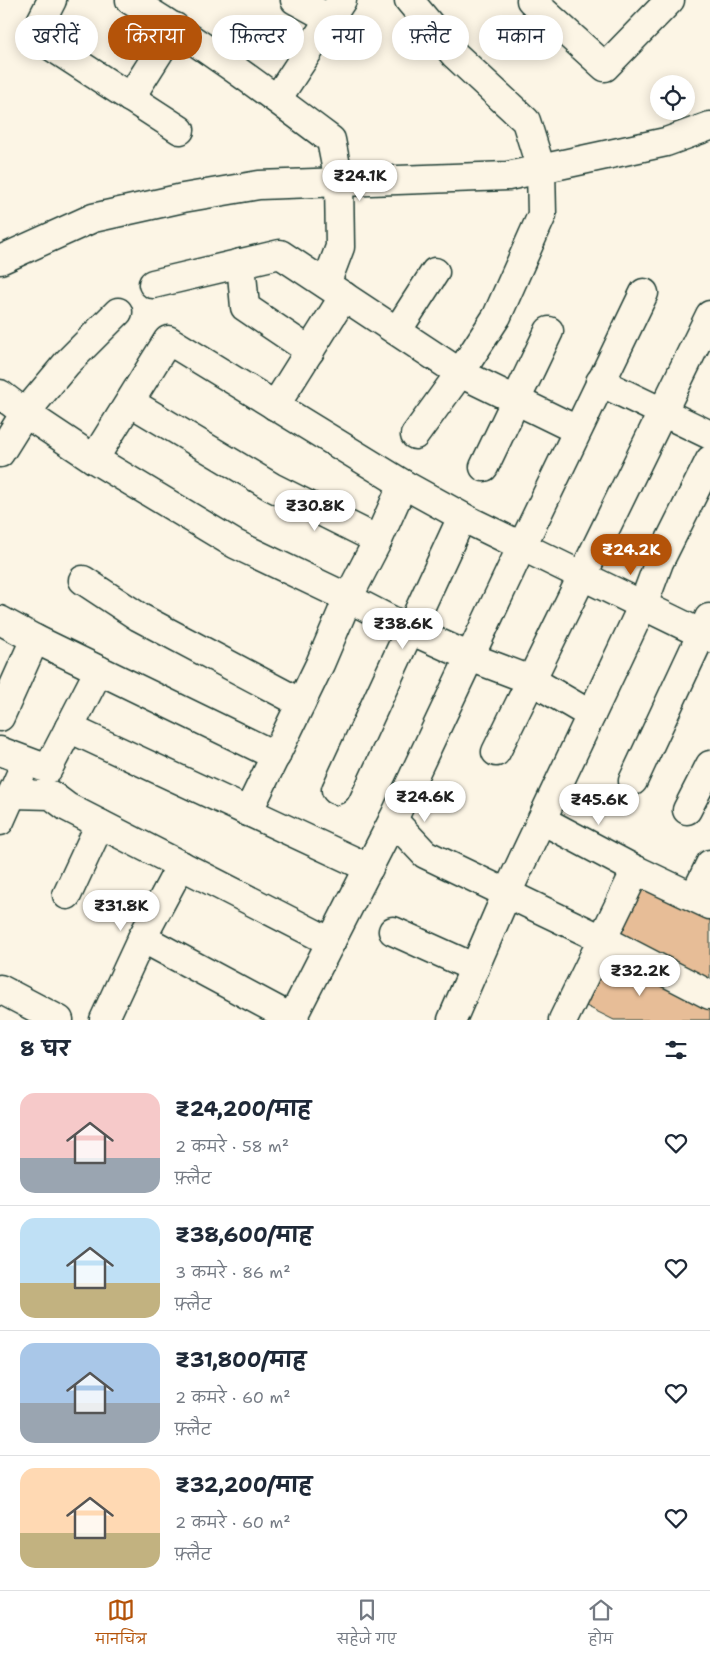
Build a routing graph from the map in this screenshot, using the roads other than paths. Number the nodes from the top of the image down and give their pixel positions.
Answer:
1 (52, 0) edge
2 (130, 0) edge
3 (295, 0) edge
4 (409, 0) edge
5 (532, 0) edge
6 (670, 0) edge
7 (336, 10) edge
8 (155, 15) edge
9 (202, 46) edge
10 (154, 60) edge
11 (130, 98) junction
12 (277, 99) junction
13 (710, 126) edge
14 (180, 130) dead end
15 (541, 169) junction
16 (339, 182) junction
17 (0, 260) edge
18 (241, 263) junction
19 (434, 272) dead end
20 (153, 284) dead end
21 (335, 290) junction
22 (644, 293) dead end
23 (118, 312) dead end
24 (710, 316) edge
25 (397, 331) junction
26 (549, 331) dead end
27 (310, 352) junction
28 (460, 373) junction
29 (600, 382) junction
30 (0, 394) edge
31 (516, 400) junction
32 (130, 402) junction
33 (275, 406) junction
34 (662, 412) junction
35 (25, 414) junction
36 (577, 430) junction
37 (415, 435) dead end
38 (710, 435) edge
39 (0, 453) edge
40 (94, 459) junction
41 (710, 460) edge
42 (484, 467) dead end
43 (403, 484) junction
44 (462, 517) junction
45 (378, 540) junction
46 (522, 546) junction
47 (582, 576) junction
48 (83, 580) dead end
49 (348, 598) junction
50 (643, 605) junction
51 (0, 620) edge
52 (708, 629) edge
53 (410, 630) junction
54 (35, 639) junction
55 (470, 657) junction
56 (99, 670) junction
57 (531, 680) junction
58 (301, 703) junction
59 (591, 715) junction
60 (0, 717) edge
61 (69, 728) junction
62 (0, 751) edge
63 (496, 752) dead end
64 (276, 756) junction
65 (26, 761) junction
66 (710, 765) edge
67 (633, 781) dead end
68 (336, 790) dead end
69 (12, 794) junction
70 (687, 810) dead end
71 (248, 812) junction
72 (394, 820) junction
73 (542, 820) junction
74 (0, 821) edge
75 (100, 824) junction
76 (710, 864) edge
77 (180, 865) junction
78 (369, 868) junction
79 (636, 870) junction
80 (507, 894) junction
81 (67, 895) dead end
82 (702, 901) edge
83 (393, 931) dead end
84 (142, 938) junction
85 (602, 939) junction
86 (331, 942) junction
87 (475, 968) junction
88 (0, 989) edge
89 (710, 995) edge
90 (573, 1017) edge
91 (293, 1019) edge
92 (59, 1020) edge
93 (104, 1020) edge
94 (452, 1020) edge

1 - 11 street
2 - 8 street
3 - 7 street
4 - 15 street
5 - 6 street
7 - 12 street
9 - 12 street
10 - 11 street
11 - 14 street
12 - 16 street
13 - 15 street
15 - 16 street
15 - 28 street
16 - 17 street
16 - 21 street
18 - 20 street
18 - 21 street
18 - 27 street
19 - 25 street
21 - 25 street
21 - 27 street
22 - 29 street
23 - 35 street
24 - 34 street
25 - 28 street
26 - 31 street
27 - 33 street
28 - 31 street
28 - 37 street
29 - 34 street
29 - 36 street
30 - 35 street
31 - 36 street
31 - 42 street
32 - 33 street
32 - 40 street
32 - 45 street
33 - 43 street
34 - 38 street
34 - 47 street
35 - 39 street
35 - 40 street
36 - 46 street
40 - 49 street
41 - 50 street
43 - 44 street
43 - 45 street
44 - 46 street
44 - 53 street
45 - 49 street
46 - 47 street
46 - 55 street
47 - 50 street
47 - 57 street
48 - 58 street
49 - 53 street
49 - 58 street
50 - 52 street
50 - 59 street
51 - 54 street
52 - 67 street
53 - 55 street
53 - 68 street
54 - 56 street
54 - 60 street
55 - 57 street
55 - 72 street
56 - 61 street
56 - 64 street
57 - 59 street
57 - 63 street
58 - 64 street
59 - 73 street
61 - 65 street
61 - 71 street
62 - 65 street
64 - 71 street
65 - 69 street
66 - 70 street
69 - 74 street
69 - 75 street
71 - 78 street
72 - 78 street
72 - 80 street
73 - 79 street
73 - 80 street
75 - 77 street
75 - 81 street
76 - 82 street
77 - 84 street
77 - 86 street
78 - 86 street
79 - 82 street
79 - 85 street
80 - 85 street
80 - 87 street
83 - 87 street
84 - 91 street
84 - 93 street
85 - 89 street
85 - 90 street
86 - 91 street
87 - 94 street
88 - 92 street

